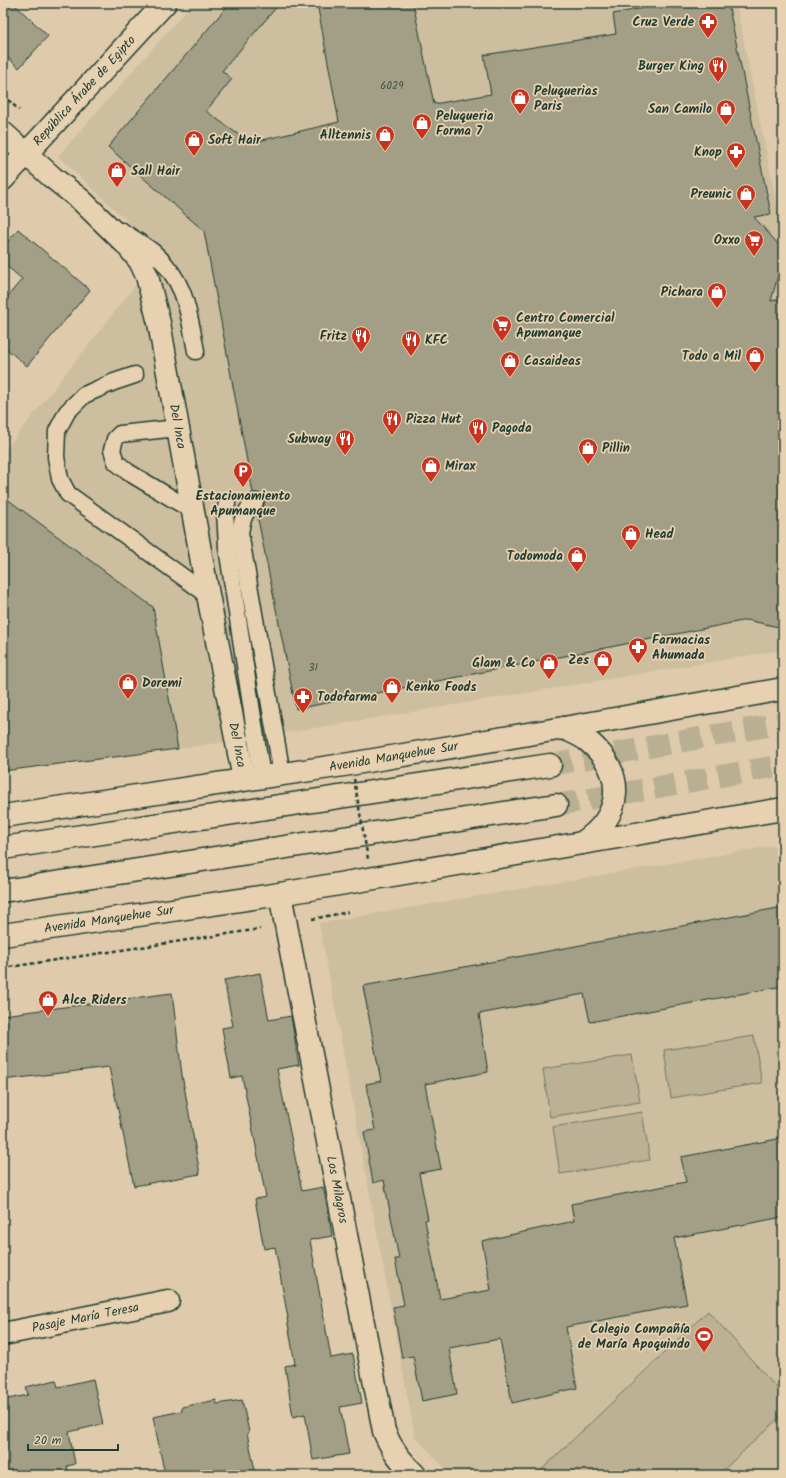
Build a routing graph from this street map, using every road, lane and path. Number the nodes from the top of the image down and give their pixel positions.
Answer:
1 (165, 3) edge
2 (3, 133) edge
3 (26, 153) junction
4 (3, 179) edge
5 (82, 200) junction
6 (196, 351) dead end
7 (135, 375) dead end
8 (178, 428) junction
9 (255, 502) dead end
10 (228, 504) dead end
11 (193, 511) junction
12 (208, 595) junction
13 (783, 689) edge
14 (564, 728) junction
15 (550, 765) tunnel mouth
16 (263, 777) junction
17 (354, 779) dead end
18 (556, 805) tunnel mouth
19 (783, 809) edge
20 (3, 816) edge
21 (581, 844) junction
22 (3, 848) edge
23 (368, 859) dead end
24 (3, 891) edge
25 (280, 894) junction
26 (353, 911) dead end
27 (285, 925) junction
28 (3, 935) edge
29 (3, 968) edge
30 (168, 1301) dead end
31 (3, 1334) edge
32 (415, 1475) edge

1 - 3 main road, República Árabe de Egipto
2 - 3 main road, Del Inca
3 - 4 main road, República Árabe de Egipto
3 - 5 main road, Del Inca
5 - 6 lane
5 - 8 main road, Del Inca
7 - 12 lane
8 - 11 main road, Del Inca
8 - 11 lane
9 - 16 lane
10 - 16 lane
11 - 12 main road, Del Inca
12 - 16 main road, Del Inca
13 - 14 main road, Avenida Manquehue Sur
14 - 16 main road, Avenida Manquehue Sur
14 - 21 main road
15 - 22 main road
16 - 20 main road, Avenida Manquehue Sur
17 - 23 path, bridge
18 - 24 main road
19 - 21 main road, Avenida Manquehue Sur
21 - 25 main road, Avenida Manquehue Sur
25 - 27 main road, Los Milagros
25 - 28 main road, Avenida Manquehue Sur
26 - 27 path
27 - 29 path
27 - 32 main road, Los Milagros
30 - 31 main road, Pasaje María Teresa

